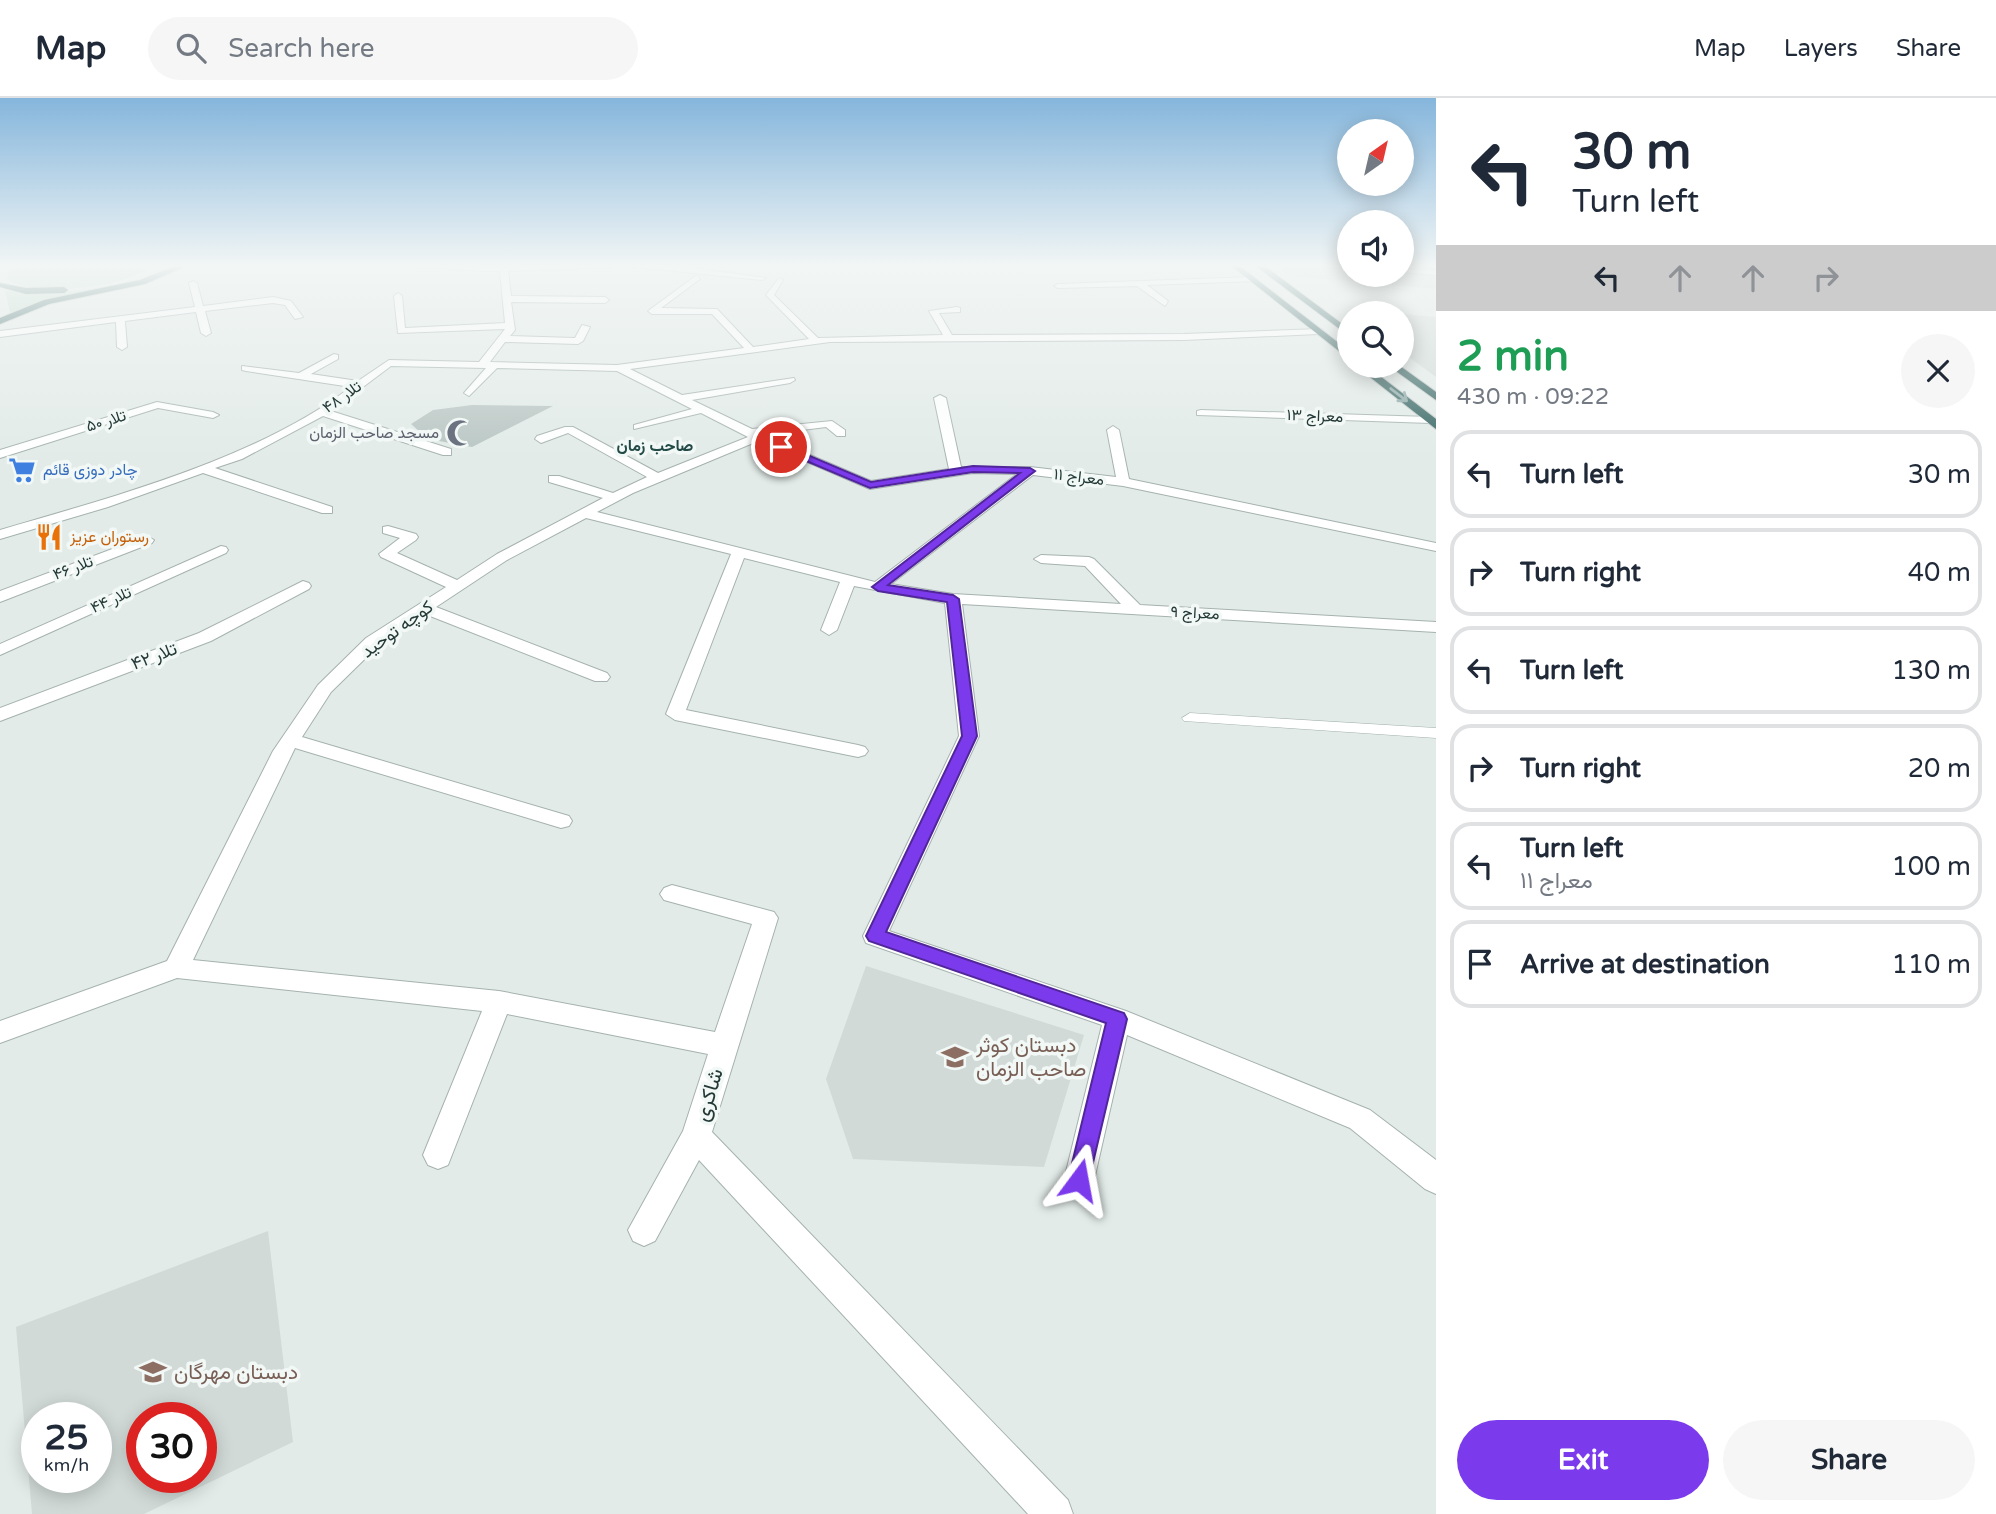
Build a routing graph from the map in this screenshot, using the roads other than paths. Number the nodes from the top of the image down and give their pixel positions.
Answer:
1 (31, 330) edge
2 (121, 330) edge
3 (401, 330) edge
4 (421, 330) edge
5 (510, 330) edge
6 (584, 330) edge
7 (732, 330) edge
8 (805, 330) edge
9 (944, 330) edge
10 (1318, 331) joint
11 (0, 334) edge
12 (949, 338) junction
13 (502, 339) junction
14 (816, 341) junction
15 (1337, 346) edge
16 (122, 347) dead end
17 (751, 350) junction
18 (334, 358) dead end
19 (488, 365) junction
20 (576, 367) junction
21 (246, 368) dead end
22 (617, 368) junction
23 (301, 376) junction
24 (1377, 378) edge
25 (1410, 378) edge
26 (790, 380) dead end
27 (565, 382) dead end
28 (360, 385) junction
29 (469, 393) dead end
30 (1436, 397) edge
31 (682, 398) junction
32 (940, 398) dead end
33 (120, 405) dead end
34 (143, 409) junction
35 (703, 409) junction
36 (322, 412) junction
37 (1200, 413) dead end
38 (213, 415) dead end
39 (1433, 423) edge
40 (638, 427) dead end
41 (1113, 430) dead end
42 (841, 433) dead end
43 (754, 435) junction
44 (541, 439) dead end
45 (447, 452) dead end
46 (0, 454) edge
47 (202, 468) junction
48 (956, 471) junction
49 (1030, 471) junction
50 (658, 478) junction
51 (554, 479) dead end
52 (1123, 482) junction
53 (614, 497) junction
54 (327, 510) dead end
55 (583, 513) junction
56 (388, 530) dead end
57 (0, 535) edge
58 (147, 540) dead end
59 (1436, 547) edge
60 (221, 550) dead end
61 (739, 552) junction
62 (1041, 559) dead end
63 (849, 580) junction
64 (303, 586) dead end
65 (458, 586) junction
66 (878, 587) junction
67 (0, 597) edge
68 (953, 599) junction
69 (424, 608) junction
70 (1136, 610) junction
71 (1436, 627) edge
72 (829, 630) dead end
73 (0, 650) edge
74 (601, 677) dead end
75 (0, 715) edge
76 (1191, 718) dead end
77 (1436, 733) edge
78 (290, 740) junction
79 (859, 751) dead end
80 (561, 821) dead end
81 (672, 894) dead end
82 (176, 968) junction
83 (499, 1002) junction
84 (1117, 1019) junction
85 (0, 1032) edge
86 (723, 1045) junction
87 (696, 1136) junction
88 (438, 1155) dead end
89 (1436, 1179) edge
90 (1079, 1180) dead end
91 (644, 1230) dead end
92 (1054, 1514) edge

1 - 11 street
2 - 16 street
3 - 4 street
5 - 13 street
6 - 13 street
7 - 17 street
8 - 14 street
9 - 12 street
10 - 12 street
10 - 15 highway
12 - 14 street
13 - 19 street
14 - 17 street
17 - 22 street
18 - 23 street
19 - 20 street, تلار ۴۸
19 - 28 street, تلار ۴۸
19 - 29 street
20 - 22 street, تلار ۴۸
20 - 27 street
21 - 23 street
22 - 31 street, معراج ۱۱
23 - 28 street
24 -> 39 highway
25 - 30 highway
26 - 31 street
28 - 36 street, تلار ۴۸
31 - 35 street, معراج ۱۱
32 - 48 street
33 - 34 street
34 - 38 street, تلار ۵۰
34 - 46 street, تلار ۵۰
35 - 40 street
35 - 43 street, معراج ۱۱
36 - 45 street
36 - 47 street, تلار ۴۸
37 - 39 street, معراج ۱۳
41 - 52 street
42 - 43 street, کوچه توحید
43 - 48 street, معراج ۱۱
43 - 50 street, کوچه توحید
44 - 50 street
47 - 54 street
47 - 57 street, تلار ۴۸
48 - 49 street, معراج ۱۱
49 - 52 street, معراج ۱۱
49 - 66 street
50 - 53 street, کوچه توحید
51 - 53 street
52 - 59 street, معراج ۱۱
53 - 55 street, کوچه توحید
55 - 61 street, معراج ۹
55 - 65 street, کوچه توحید
56 - 65 street
58 - 67 street, تلار ۴۶
60 - 73 street, تلار ۴۴
61 - 63 street, معراج ۹
61 - 79 street
62 - 70 street
63 - 66 street, معراج ۹
63 - 72 street
64 - 75 street, تلار ۴۲
65 - 69 street, کوچه توحید
66 - 68 street, معراج ۹
68 - 70 street, معراج ۹
68 - 84 street
69 - 74 street
69 - 78 street, کوچه توحید
70 - 71 street, معراج ۹
76 - 77 lane
78 - 80 street
78 - 82 street, کوچه توحید
81 - 86 street
82 - 83 street, شاکری
82 - 85 street
83 - 86 street, شاکری
83 - 88 street
84 - 89 street
84 - 90 street
86 - 87 street, شاکری
87 - 91 street
87 - 92 street, شاکری

